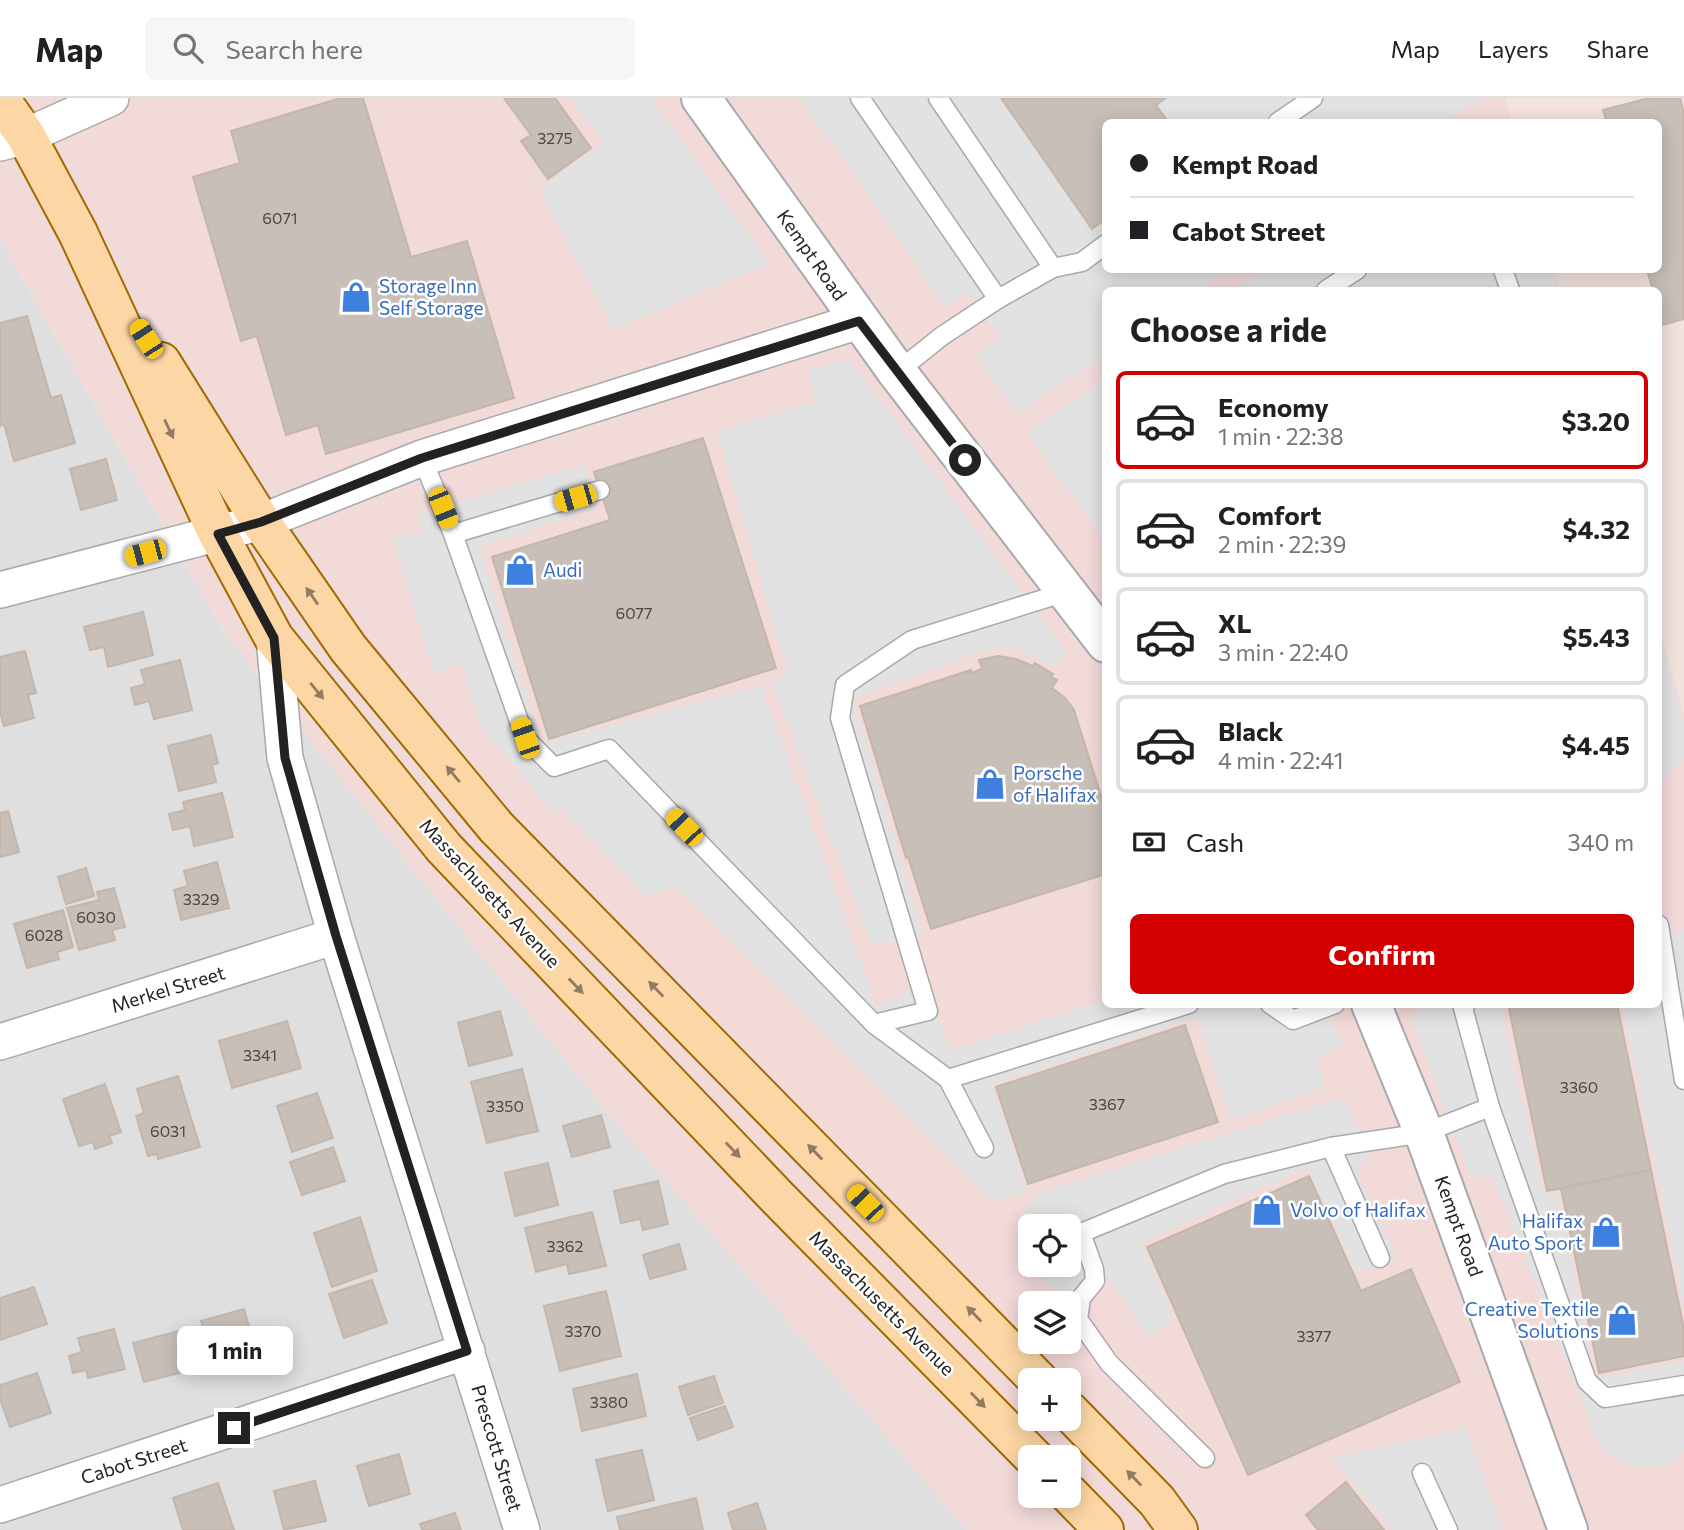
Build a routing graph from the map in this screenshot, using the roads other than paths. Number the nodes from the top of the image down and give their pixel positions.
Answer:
1 (111, 98) edge
2 (701, 98) edge
3 (860, 98) edge
4 (938, 98) edge
5 (1313, 98) edge
6 (0, 99) edge
7 (1282, 119) edge
8 (13, 140) edge
9 (78, 233) junction
10 (1102, 247) edge
11 (1053, 268) junction
12 (1352, 273) edge
13 (1331, 287) edge
14 (998, 299) junction
15 (859, 321) junction
16 (897, 372) junction
17 (422, 458) junction
18 (600, 490) dead end
19 (261, 522) junction
20 (218, 534) junction
21 (453, 534) junction
22 (0, 590) edge
23 (1066, 592) junction
24 (1101, 625) edge
25 (274, 638) junction
26 (1662, 933) edge
27 (336, 936) junction
28 (1176, 1008) edge
29 (1276, 1008) edge
30 (1324, 1008) edge
31 (1373, 1008) edge
32 (1463, 1008) edge
33 (874, 1024) junction
34 (0, 1042) edge
35 (948, 1079) junction
36 (1684, 1080) edge
37 (1490, 1107) junction
38 (1424, 1133) junction
39 (1331, 1147) junction
40 (984, 1148) dead end
41 (1380, 1258) dead end
42 (467, 1351) junction
43 (1026, 1368) edge
44 (1684, 1385) edge
45 (1081, 1423) edge
46 (1021, 1445) edge
47 (1205, 1458) dead end
48 (1422, 1474) dead end
49 (0, 1505) edge
50 (1081, 1506) edge
51 (522, 1530) edge
52 (1104, 1530) edge
53 (1178, 1530) edge
54 (1448, 1530) edge
55 (1568, 1530) edge

1 - 8 street
2 - 15 street, Kempt Road
3 - 14 lane
4 - 11 lane
5 - 7 lane
6 - 8 main road, Massachusetts Avenue
8 - 9 main road, Massachusetts Avenue
9 - 19 main road, Massachusetts Avenue
9 -> 20 main road, Massachusetts Avenue
10 - 11 lane
11 - 14 lane
12 - 13 lane
14 - 16 lane
15 - 16 street, Kempt Road
15 - 17 street
16 - 23 street, Kempt Road
17 - 19 street
17 - 21 lane
18 - 21 lane
19 - 20 street
43 -> 19 main road, Massachusetts Avenue
20 - 22 street
20 - 25 main road, Massachusetts Avenue
21 - 33 lane
23 - 24 street, Kempt Road
23 - 33 lane
25 - 27 street, Prescott Street
25 -> 46 main road, Massachusetts Avenue
26 - 36 lane
27 - 34 street, Merkel Street
27 - 42 street, Prescott Street
28 - 35 lane
29 - 30 lane
31 - 38 street, Kempt Road
32 - 37 lane
33 - 35 lane
35 - 40 lane
37 - 38 lane
37 - 44 lane
38 - 39 lane
38 - 55 street, Kempt Road
39 - 41 lane
39 - 47 lane
42 - 49 street, Cabot Street
42 - 51 street, Prescott Street
53 -> 45 main road
48 - 54 lane
50 - 52 main road

